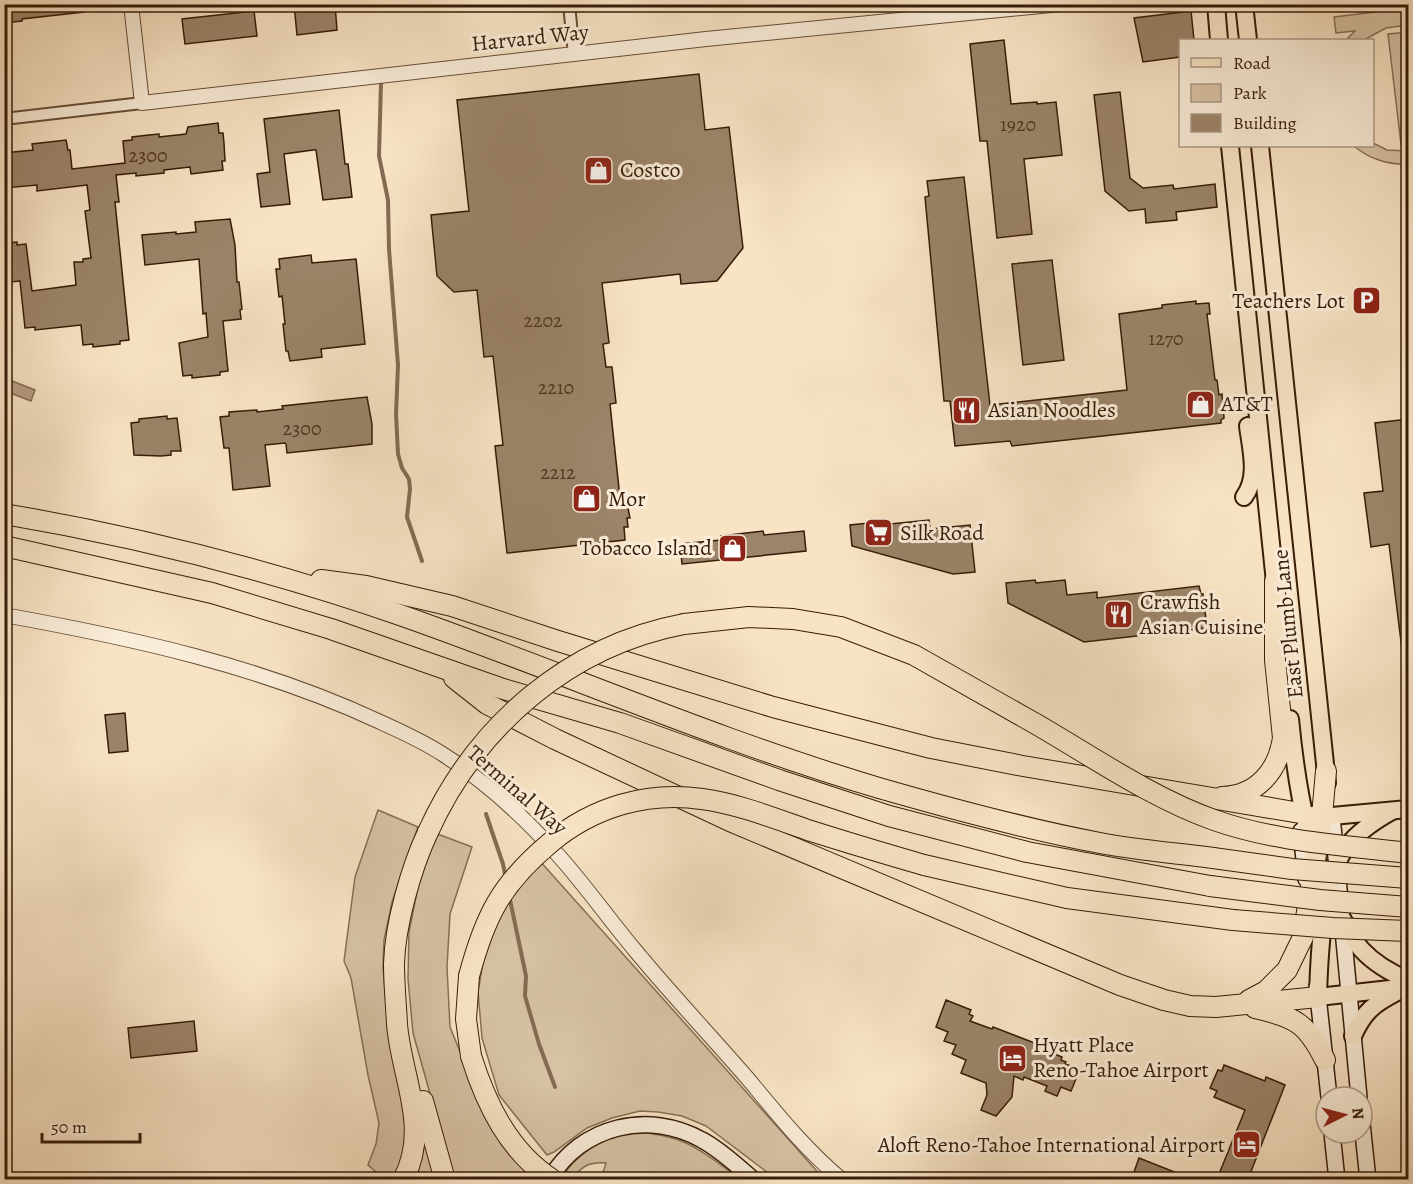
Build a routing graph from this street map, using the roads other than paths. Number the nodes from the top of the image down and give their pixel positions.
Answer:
1 (131, 4) edge
2 (569, 4) edge
3 (1061, 4) edge
4 (1216, 4) edge
5 (1244, 4) edge
6 (1219, 39) edge
7 (1248, 39) edge
8 (574, 55) junction
9 (142, 103) junction
10 (4, 119) edge
11 (1230, 147) edge
12 (1260, 147) edge
13 (1254, 378) junction
14 (1244, 497) dead end
15 (1268, 498) junction
16 (4, 514) edge
17 (4, 546) edge
18 (262, 571) junction
19 (1275, 581) junction
20 (4, 615) edge
21 (440, 668) junction
22 (1323, 741) junction
23 (1326, 771) joint
24 (1198, 797) junction
25 (1400, 810) edge
26 (1314, 815) junction
27 (1408, 853) edge
28 (1316, 859) junction
29 (1336, 867) junction
30 (1408, 878) edge
31 (1328, 892) junction
32 (1309, 903) junction
33 (1408, 907) edge
34 (1341, 917) junction
35 (1408, 931) edge
36 (1408, 985) edge
37 (1348, 993) junction
38 (1318, 997) junction
39 (1238, 1004) junction
40 (397, 1006) junction
41 (1353, 1036) junction
42 (1325, 1060) junction
43 (1328, 1085) edge
44 (1358, 1085) edge
45 (1333, 1145) edge
46 (1364, 1145) edge
47 (403, 1179) edge
48 (445, 1179) edge
49 (551, 1179) edge
50 (754, 1179) edge
51 (842, 1179) edge
52 (1337, 1179) edge
53 (1368, 1179) edge

1 - 9 street
2 - 8 street
3 - 8 street, Harvard Way
4 - 6 main road
5 - 7 main road
8 - 9 street, Harvard Way
9 - 10 street, Harvard Way
11 - 13 main road, East Plumb Lane
12 - 22 main road, East Plumb Lane
13 - 14 main road
13 - 15 main road, East Plumb Lane
15 - 19 main road, East Plumb Lane
15 - 22 main road
16 - 18 highway
17 - 21 highway
18 - 24 highway
18 - 30 highway, bridge
19 - 24 highway
19 - 26 main road, East Plumb Lane
20 - 51 street, Terminal Way
21 - 33 highway, bridge
21 - 39 highway
22 - 23 main road, East Plumb Lane
23 - 26 highway
24 - 26 highway
25 - 26 main road
25 - 29 main road
26 - 28 highway
26 - 29 main road
26 - 32 main road
27 - 40 highway, bridge
28 - 31 main road
28 - 32 highway
29 - 31 main road
29 - 34 main road
31 - 34 main road
31 - 38 main road
32 - 38 main road
32 - 39 highway
34 - 36 main road
34 - 37 main road
35 - 49 highway, bridge
36 - 37 main road
36 - 41 main road
37 - 38 main road
37 - 41 main road
38 - 39 highway
38 - 42 main road
39 - 42 highway
40 - 47 highway
40 - 48 highway
41 - 44 main road
42 - 43 main road
45 - 52 main road
46 - 53 main road
49 - 50 main road

